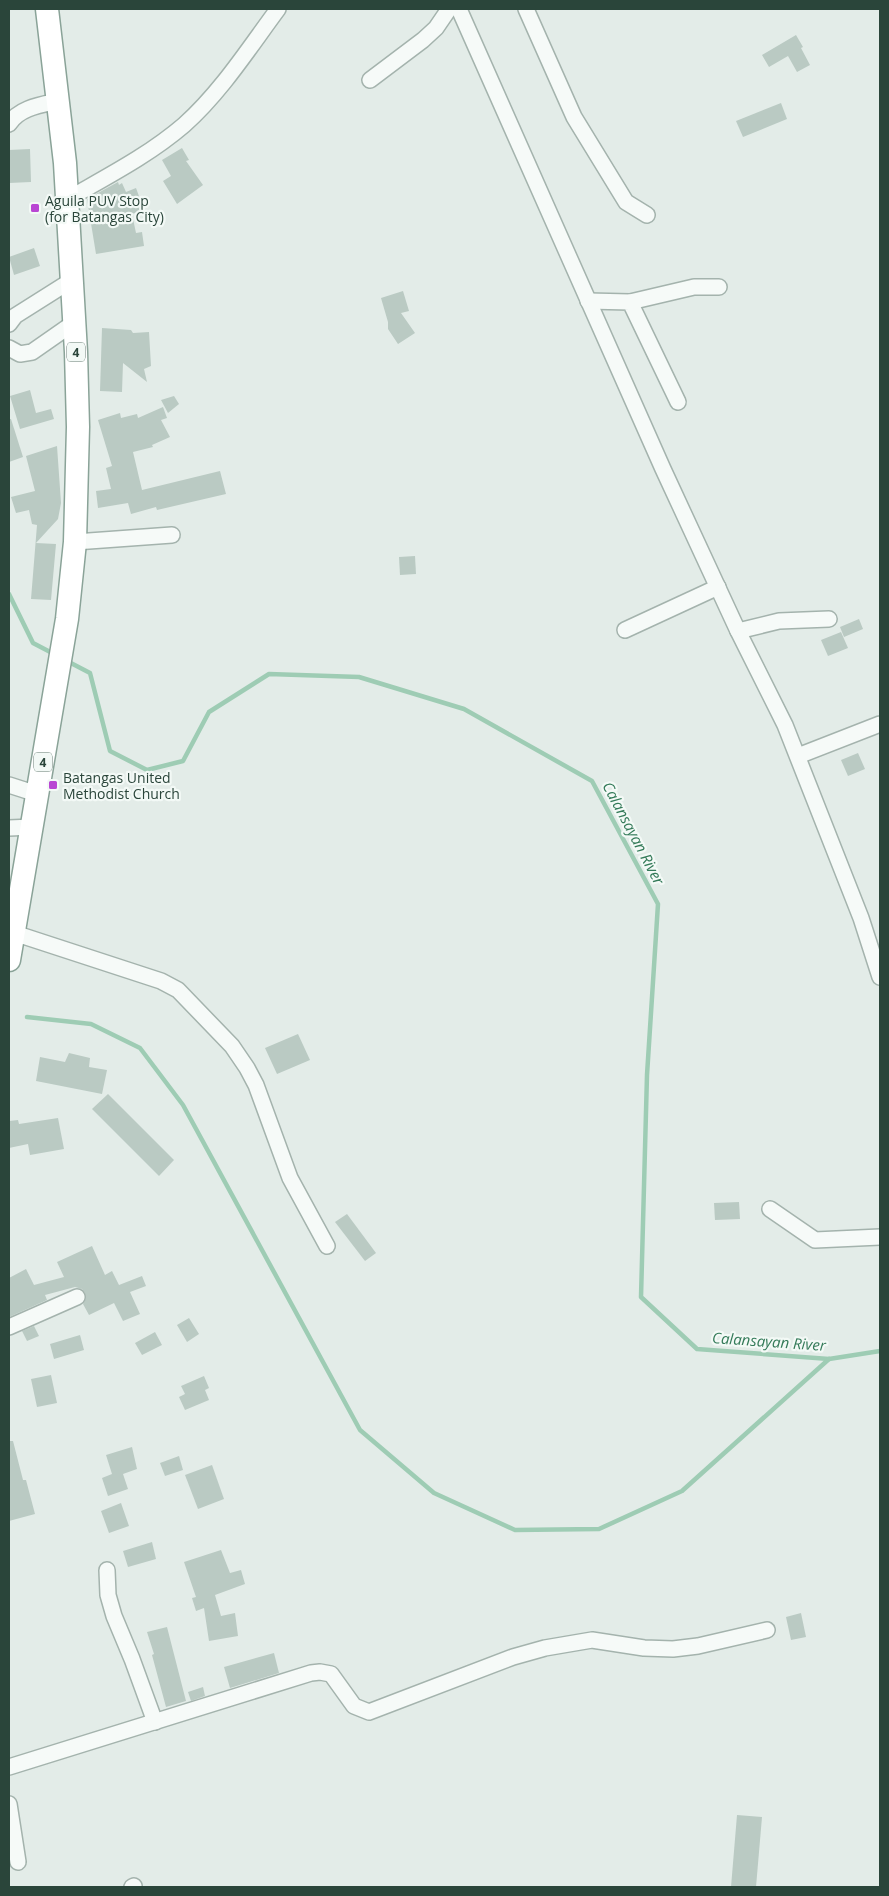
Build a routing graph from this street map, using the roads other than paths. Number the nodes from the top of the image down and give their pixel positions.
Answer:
1 (47, 9) edge
2 (278, 9) edge
3 (449, 9) edge
4 (458, 9) edge
5 (526, 9) edge
6 (370, 80) dead end
7 (58, 101) junction
8 (9, 124) edge
9 (68, 199) junction
10 (647, 215) dead end
11 (72, 280) junction
12 (719, 287) dead end
13 (588, 301) junction
14 (630, 302) junction
15 (75, 322) junction
16 (9, 324) edge
17 (9, 348) edge
18 (678, 402) dead end
19 (172, 535) dead end
20 (75, 542) junction
21 (718, 587) junction
22 (829, 619) dead end
23 (625, 630) dead end
24 (738, 631) junction
25 (880, 724) edge
26 (798, 756) junction
27 (9, 785) edge
28 (37, 794) junction
29 (32, 827) junction
30 (9, 828) edge
31 (15, 884) edge
32 (14, 933) junction
33 (9, 960) edge
34 (880, 977) edge
35 (770, 1209) dead end
36 (880, 1237) edge
37 (327, 1246) dead end
38 (77, 1297) dead end
39 (9, 1327) edge
40 (107, 1570) dead end
41 (766, 1630) dead end
42 (155, 1722) junction
43 (9, 1767) edge
44 (9, 1804) edge
45 (18, 1862) dead end

1 - 7 highway, 4
2 - 9 street
3 - 6 street
4 - 13 street
5 - 10 street
7 - 8 street
7 - 9 highway, 4
9 - 11 highway, 4
11 - 15 highway, 4
11 - 16 street
12 - 14 street
13 - 14 street
13 - 21 street
14 - 18 street
15 - 17 street
15 - 20 highway, 4
19 - 20 street
20 - 28 highway, 4
21 - 23 street
21 - 24 street
22 - 24 street
24 - 26 street
25 - 26 street
26 - 34 street
27 - 28 street
28 - 29 highway, 4
29 - 30 street
29 - 31 highway, 4
31 - 32 highway, 4
32 - 33 highway, 4
32 - 37 street
35 - 36 street
38 - 39 street
40 - 42 street
41 - 42 street
42 - 43 street
44 - 45 street

